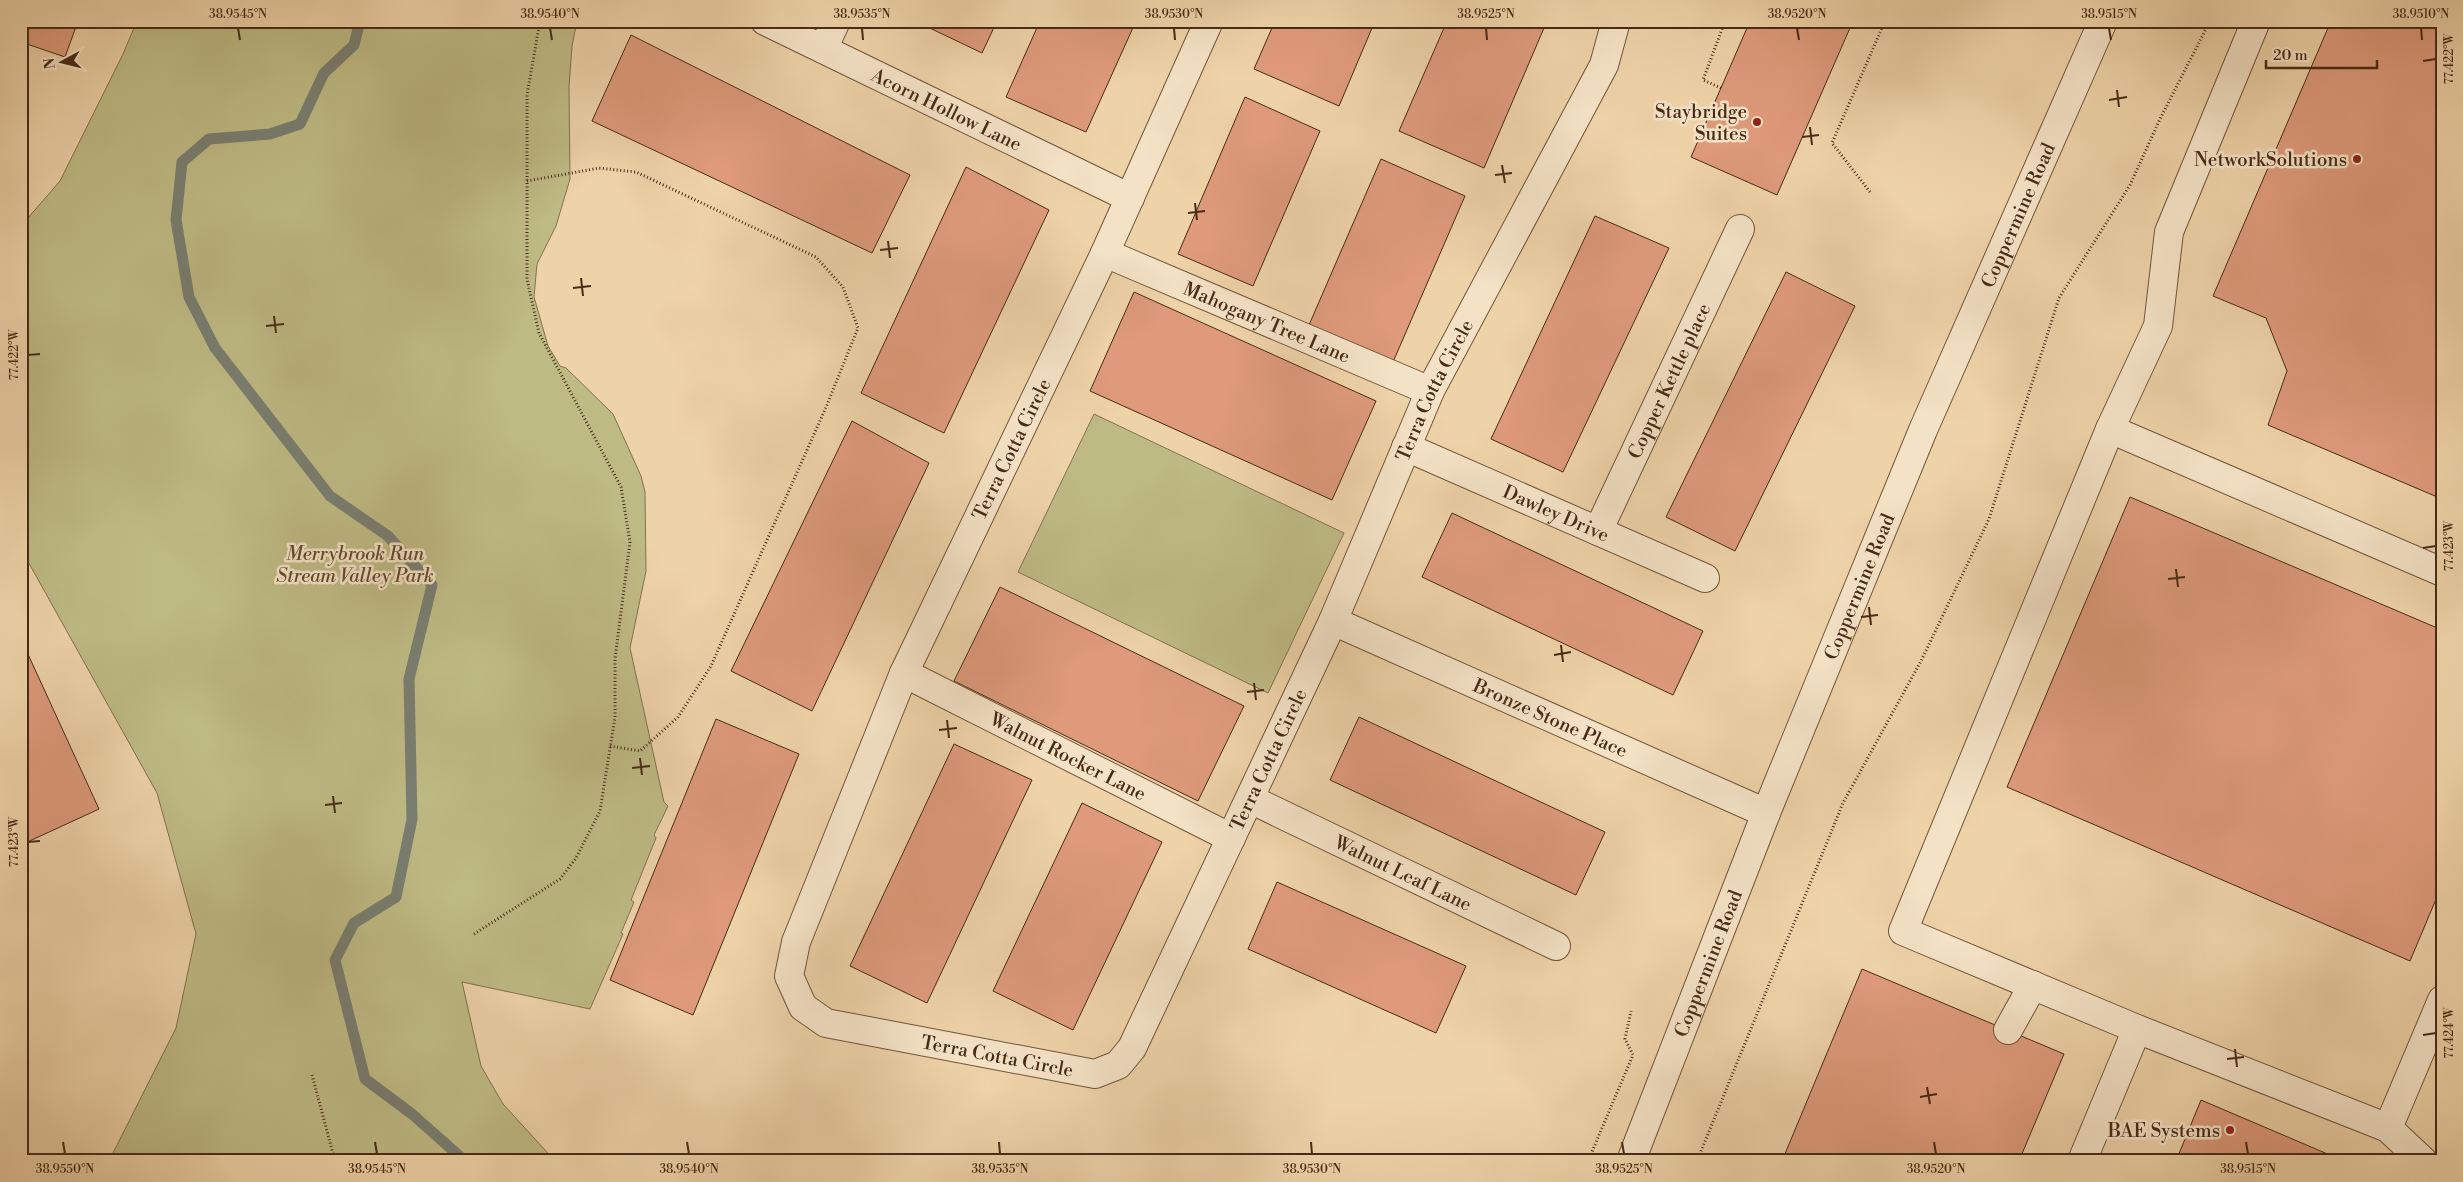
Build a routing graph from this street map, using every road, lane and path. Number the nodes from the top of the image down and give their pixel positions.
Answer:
1 (540, 21) edge
2 (765, 21) edge
3 (836, 21) edge
4 (1209, 21) edge
5 (1616, 21) edge
6 (1727, 21) edge
7 (1884, 21) edge
8 (2102, 21) edge
9 (2210, 21) edge
10 (2256, 21) edge
11 (1747, 27) dead end
12 (824, 50) junction
13 (1721, 88) dead end
14 (527, 181) junction
15 (1870, 192) dead end
16 (1130, 198) junction
17 (1740, 229) dead end
18 (1105, 254) junction
19 (1430, 391) junction
20 (2110, 430) junction
21 (1406, 447) junction
22 (1598, 531) junction
23 (2442, 572) edge
24 (1705, 578) dead end
25 (1333, 621) junction
26 (904, 672) junction
27 (610, 746) junction
28 (1250, 800) junction
29 (1766, 813) junction
30 (1231, 838) junction
31 (474, 934) dead end
32 (1556, 946) dead end
33 (2033, 985) junction
34 (2442, 1002) edge
35 (1631, 1011) dead end
36 (2137, 1029) junction
37 (2008, 1030) dead end
38 (312, 1076) dead end
39 (2388, 1128) junction
40 (335, 1161) edge
41 (1588, 1161) edge
42 (1631, 1161) edge
43 (1697, 1161) edge
44 (2082, 1161) edge
45 (2423, 1161) edge

1 - 14 path
2 - 12 street, Acorn Hollow Lane
3 - 12 street
4 - 16 street, Terra Cotta Circle
5 - 19 street, Terra Cotta Circle
6 - 11 path
6 - 13 path
7 - 15 path
8 - 29 street, Coppermine Road
9 - 43 path
10 - 20 street
12 - 16 street, Acorn Hollow Lane
14 - 27 path
14 - 27 path
16 - 18 street, Terra Cotta Circle
17 - 22 street, Copper Kettle place
18 - 19 street, Mahogany Tree Lane
18 - 26 street, Terra Cotta Circle
19 - 21 street, Terra Cotta Circle
20 - 23 street
20 - 33 street
21 - 22 street, Dawley Drive
21 - 25 street, Terra Cotta Circle
22 - 24 street, Dawley Drive
25 - 28 street, Terra Cotta Circle
25 - 29 street, Bronze Stone Place
26 - 30 street, Walnut Rocker Lane
26 - 30 street, Terra Cotta Circle
27 - 31 path
28 - 30 street, Terra Cotta Circle
28 - 32 street, Walnut Leaf Lane
29 - 42 street, Coppermine Road
33 - 36 street
33 - 37 street
34 - 39 street
35 - 41 path
36 - 39 street
36 - 44 street
38 - 40 path
39 - 45 street

